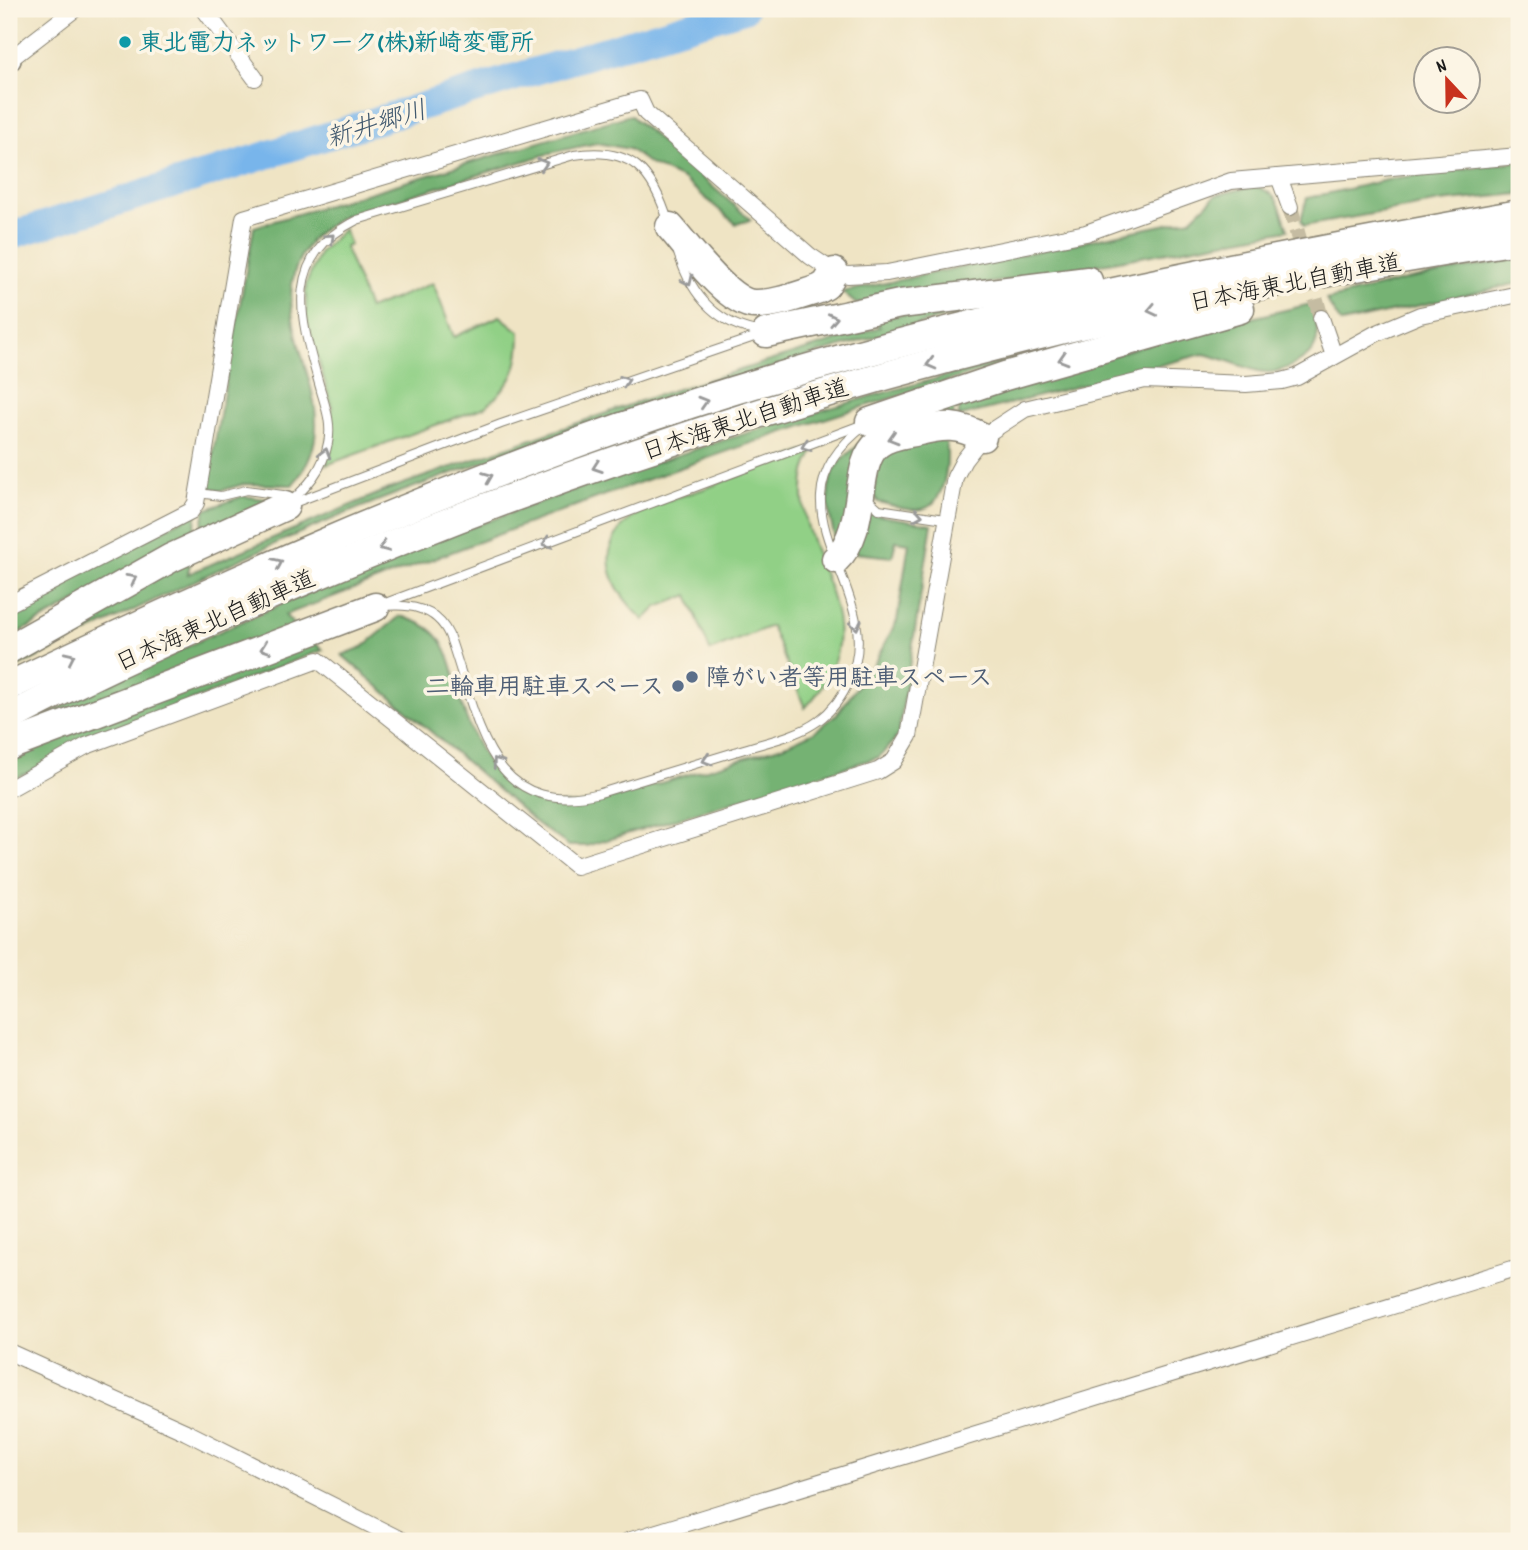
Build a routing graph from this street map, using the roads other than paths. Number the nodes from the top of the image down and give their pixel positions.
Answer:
1 (75, 9) edge
2 (204, 9) edge
3 (9, 60) edge
4 (255, 78) dead end
5 (1519, 156) edge
6 (1279, 177) junction
7 (1290, 207) tunnel mouth
8 (1519, 213) edge
9 (670, 227) junction
10 (1514, 241) edge
11 (834, 272) junction
12 (1519, 294) edge
13 (1321, 318) tunnel mouth
14 (766, 333) junction
15 (1334, 356) junction
16 (870, 422) junction
17 (982, 437) junction
18 (864, 478) junction
19 (198, 494) junction
20 (284, 500) junction
21 (945, 519) junction
22 (836, 559) junction
23 (9, 604) edge
24 (375, 607) junction
25 (9, 649) edge
26 (9, 686) edge
27 (9, 718) edge
28 (9, 746) edge
29 (9, 789) edge
30 (1519, 1267) edge
31 (9, 1352) edge
32 (403, 1541) edge
33 (628, 1541) edge

1 - 3 street
2 - 4 street
5 - 6 street
6 - 7 street
6 - 11 street
14 -> 8 highway
26 -> 8 highway, 日本海東北自動車道
9 - 11 highway
9 -> 14 lane
20 -> 9 lane
10 -> 16 highway
10 -> 27 highway, 日本海東北自動車道
11 - 19 street
12 - 15 street
13 - 15 street
20 -> 14 lane
15 - 17 street
16 - 22 lane
16 -> 24 lane
17 -> 18 highway
17 - 21 street
18 -> 21 lane
18 - 22 highway
19 - 20 lane
19 - 23 street
25 -> 20 highway
21 - 29 street
22 -> 24 lane
24 -> 28 highway
30 - 33 street
31 - 32 street

